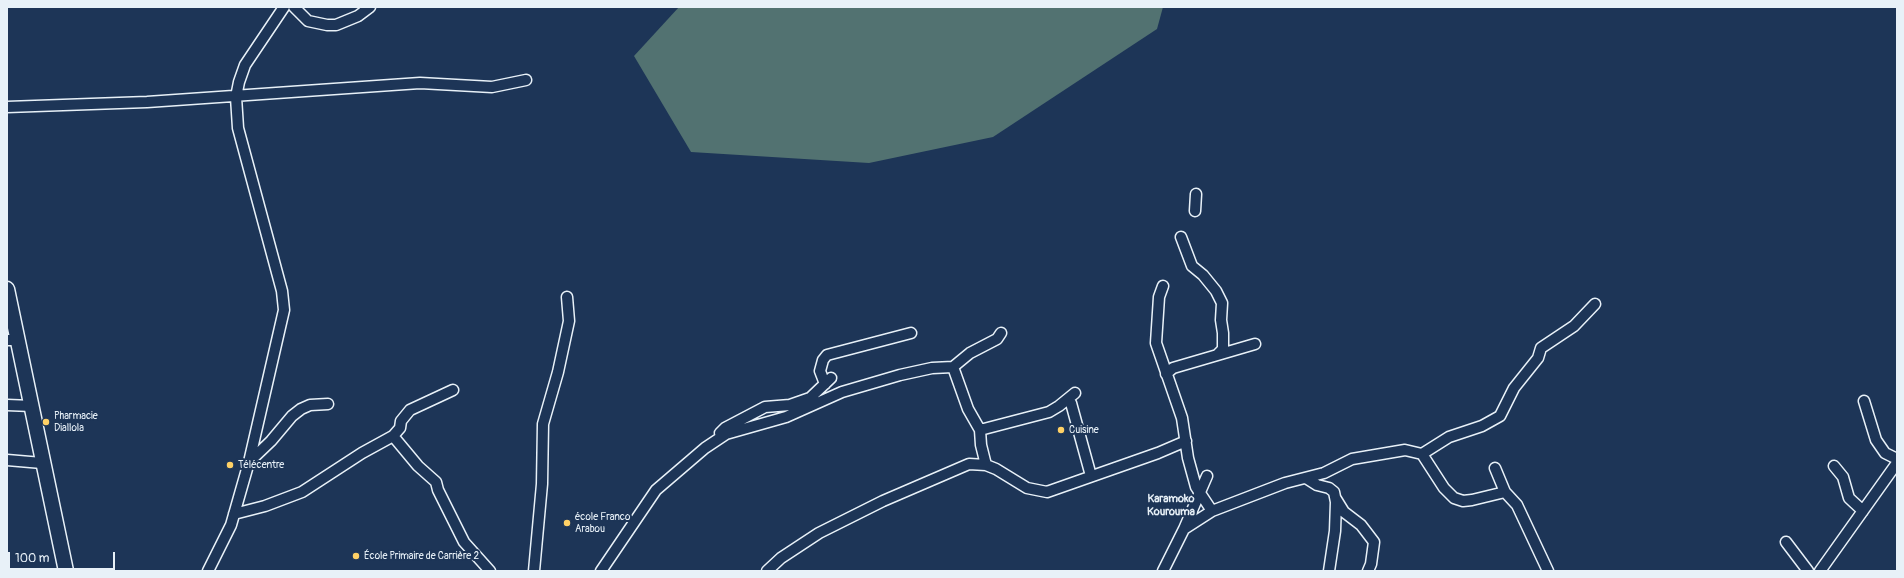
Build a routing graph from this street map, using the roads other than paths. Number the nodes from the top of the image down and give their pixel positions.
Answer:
1 (284, 7) edge
2 (294, 7) edge
3 (370, 7) edge
4 (526, 80) dead end
5 (236, 97) junction
6 (7, 107) edge
7 (1196, 194) dead end
8 (1195, 211) dead end
9 (1181, 237) dead end
10 (1163, 286) dead end
11 (7, 289) edge
12 (567, 297) dead end
13 (1595, 304) dead end
14 (911, 333) dead end
15 (1002, 333) dead end
16 (13, 340) edge
17 (1255, 344) dead end
18 (1217, 355) junction
19 (953, 367) junction
20 (1166, 374) junction
21 (453, 390) dead end
22 (1075, 393) dead end
23 (1864, 401) dead end
24 (1071, 403) dead end
25 (328, 404) dead end
26 (7, 405) edge
27 (32, 406) junction
28 (980, 430) junction
29 (393, 436) junction
30 (1186, 441) junction
31 (708, 447) junction
32 (1422, 454) junction
33 (1897, 459) edge
34 (7, 460) edge
35 (249, 462) junction
36 (42, 463) junction
37 (1897, 463) edge
38 (986, 465) junction
39 (1834, 466) dead end
40 (1495, 468) dead end
41 (1091, 476) junction
42 (1207, 476) dead end
43 (1306, 478) junction
44 (1505, 492) junction
45 (1200, 493) junction
46 (1336, 499) junction
47 (1212, 511) junction
48 (1863, 511) junction
49 (234, 514) junction
50 (1184, 529) junction
51 (1786, 542) dead end
52 (1331, 569) edge
53 (66, 571) edge
54 (208, 571) edge
55 (490, 571) edge
56 (534, 571) edge
57 (601, 571) edge
58 (767, 571) edge
59 (1163, 571) edge
60 (1368, 571) edge
61 (1548, 571) edge
62 (1808, 571) edge
63 (1820, 571) edge

1 - 5 street
2 - 3 street
4 - 5 street
5 - 6 street
5 - 35 street
7 - 8 street
9 - 18 street
10 - 20 street
11 - 16 highway
12 - 56 street
13 - 32 street
14 - 31 street
15 - 19 street
16 - 27 highway
17 - 18 street
18 - 20 street
19 - 28 street
19 - 31 street
20 - 30 street
21 - 29 street
22 - 28 street
23 - 33 street
24 - 41 street
25 - 35 street
26 - 27 street
27 - 36 highway
28 - 38 street
29 - 49 street
29 - 55 street
30 - 41 street
30 - 45 street
31 - 57 street
32 - 43 street
32 - 44 street
34 - 36 street
35 - 49 street
36 - 53 highway
37 - 48 street
38 - 41 street
38 - 58 street
39 - 48 street
40 - 44 street
42 - 45 street
43 - 46 street
43 - 47 street
44 - 61 street
45 - 47 street
45 - 50 street
46 - 52 street
46 - 60 street
47 - 50 street
48 - 63 street
49 - 54 street
50 - 59 street
51 - 62 street

